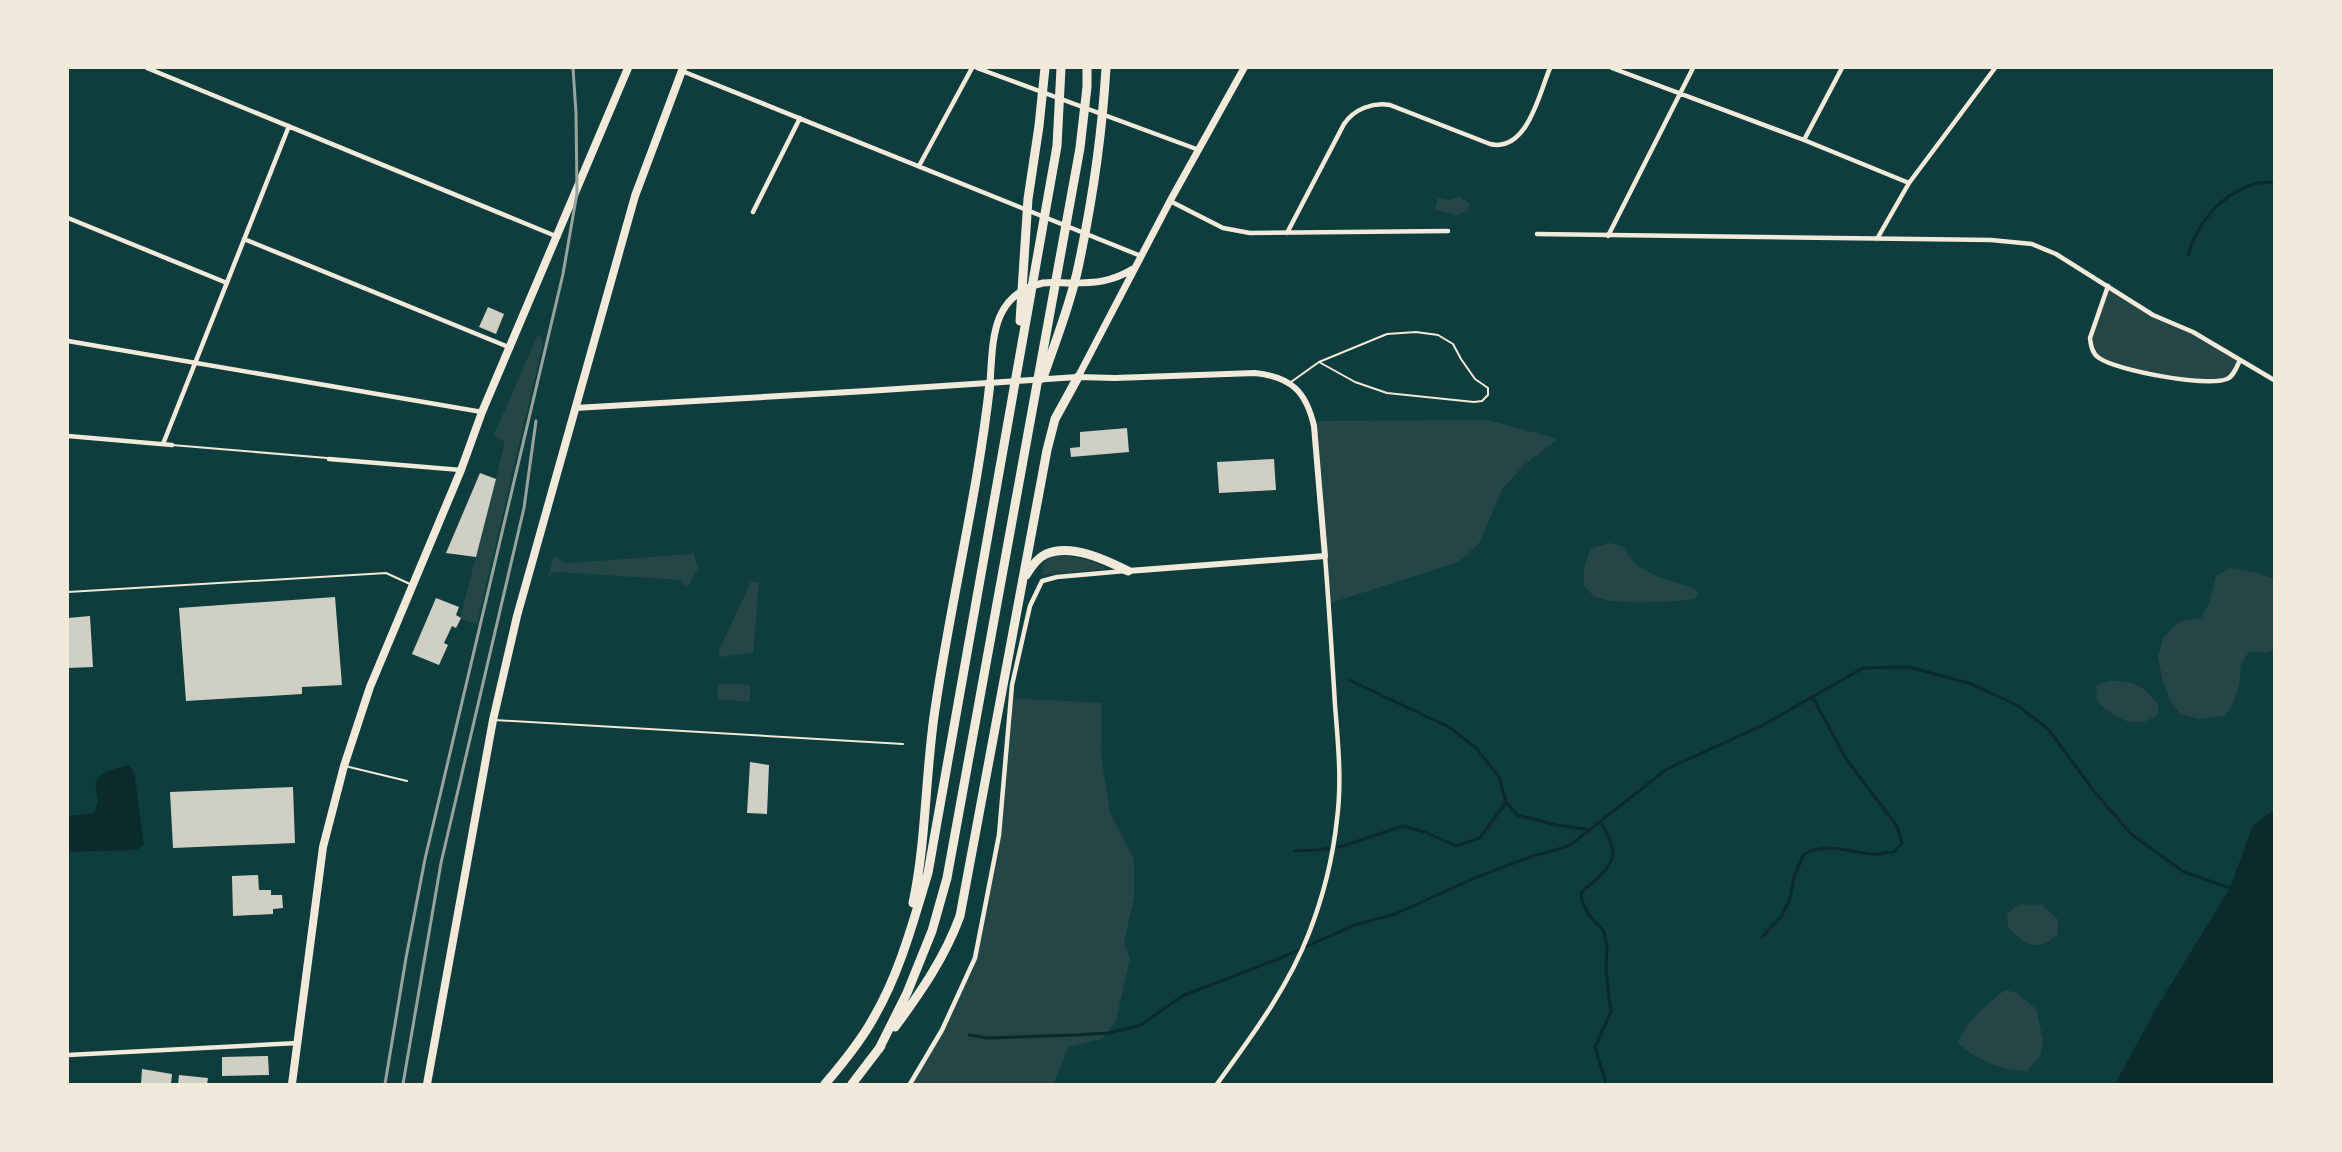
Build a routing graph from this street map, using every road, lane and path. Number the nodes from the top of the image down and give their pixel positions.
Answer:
1 (147, 68) edge
2 (628, 68) edge
3 (972, 68) edge
4 (977, 68) edge
5 (1045, 68) edge
6 (1061, 68) edge
7 (1087, 68) edge
8 (1106, 68) edge
9 (1244, 68) edge
10 (1550, 68) edge
11 (1612, 68) edge
12 (1693, 68) edge
13 (1842, 68) edge
14 (1995, 68) edge
15 (682, 69) edge
16 (1679, 92) junction
17 (800, 118) junction
18 (289, 126) junction
19 (1804, 140) junction
20 (1199, 150) junction
21 (918, 166) junction
22 (1909, 183) junction
23 (1170, 201) junction
24 (753, 212) dead end
25 (68, 218) edge
26 (1448, 231) dead end
27 (1287, 233) junction
28 (1537, 234) dead end
29 (1608, 236) junction
30 (558, 237) junction
31 (243, 239) junction
32 (1877, 239) junction
33 (1141, 256) junction
34 (1135, 268) junction
35 (227, 283) junction
36 (2108, 286) junction
37 (68, 341) edge
38 (511, 348) junction
39 (2240, 360) junction
40 (1319, 362) junction
41 (195, 363) junction
42 (1017, 368) junction
43 (1078, 377) junction
44 (2274, 380) edge
45 (990, 383) junction
46 (1289, 383) junction
47 (575, 408) junction
48 (482, 412) junction
49 (1032, 412) junction
50 (68, 436) edge
51 (163, 444) junction
52 (172, 445) joint
53 (329, 459) joint
54 (461, 470) junction
55 (1325, 556) junction
56 (1128, 571) junction
57 (1025, 577) junction
58 (412, 585) junction
59 (68, 592) edge
60 (493, 720) junction
61 (903, 744) dead end
62 (344, 766) junction
63 (407, 781) dead end
64 (900, 962) junction
65 (299, 1043) junction
66 (879, 1049) junction
67 (68, 1055) edge
68 (292, 1084) edge
69 (427, 1084) edge
70 (825, 1084) edge
71 (852, 1084) edge
72 (910, 1084) edge
73 (1217, 1084) edge

1 - 18 street
2 - 30 main road
3 - 21 street
4 - 20 street
5 - 42 highway
6 - 42 highway
7 - 49 highway
8 - 49 highway
9 - 20 main road
10 - 27 street
11 - 16 street
12 - 16 street
13 - 19 street
14 - 22 street
15 - 17 street
15 - 47 main road
16 - 19 street
16 - 29 street
17 - 21 street
17 - 24 street
18 - 30 street
18 - 31 street
19 - 22 street
20 - 23 main road
21 - 33 street
22 - 32 street
23 - 27 street
23 - 33 main road
25 - 35 street
26 - 27 street
28 - 29 street
29 - 32 street
30 - 38 main road
31 - 35 street
31 - 38 street
32 - 36 street
33 - 34 main road
34 - 43 main road
34 - 45 main road
35 - 41 street
36 - 39 street
36 - 39 street
37 - 41 street
38 - 48 main road
39 - 44 street
40 - 40 lane
40 - 46 lane
41 - 48 street
41 - 51 street
42 - 64 highway
43 - 45 street
43 - 46 street
43 - 57 highway
45 - 47 street
45 - 64 highway
46 - 55 street
47 - 60 main road
48 - 54 main road
49 - 66 highway
50 - 51 street
51 - 52 street
52 - 53 lane
53 - 54 street
54 - 58 main road
55 - 56 street
55 - 73 street
56 - 57 highway
56 - 72 street
57 - 66 highway
58 - 59 lane
58 - 62 main road
60 - 61 lane
60 - 69 main road
62 - 63 lane
62 - 65 main road
64 - 70 highway
65 - 67 street
65 - 68 main road
66 - 71 highway

